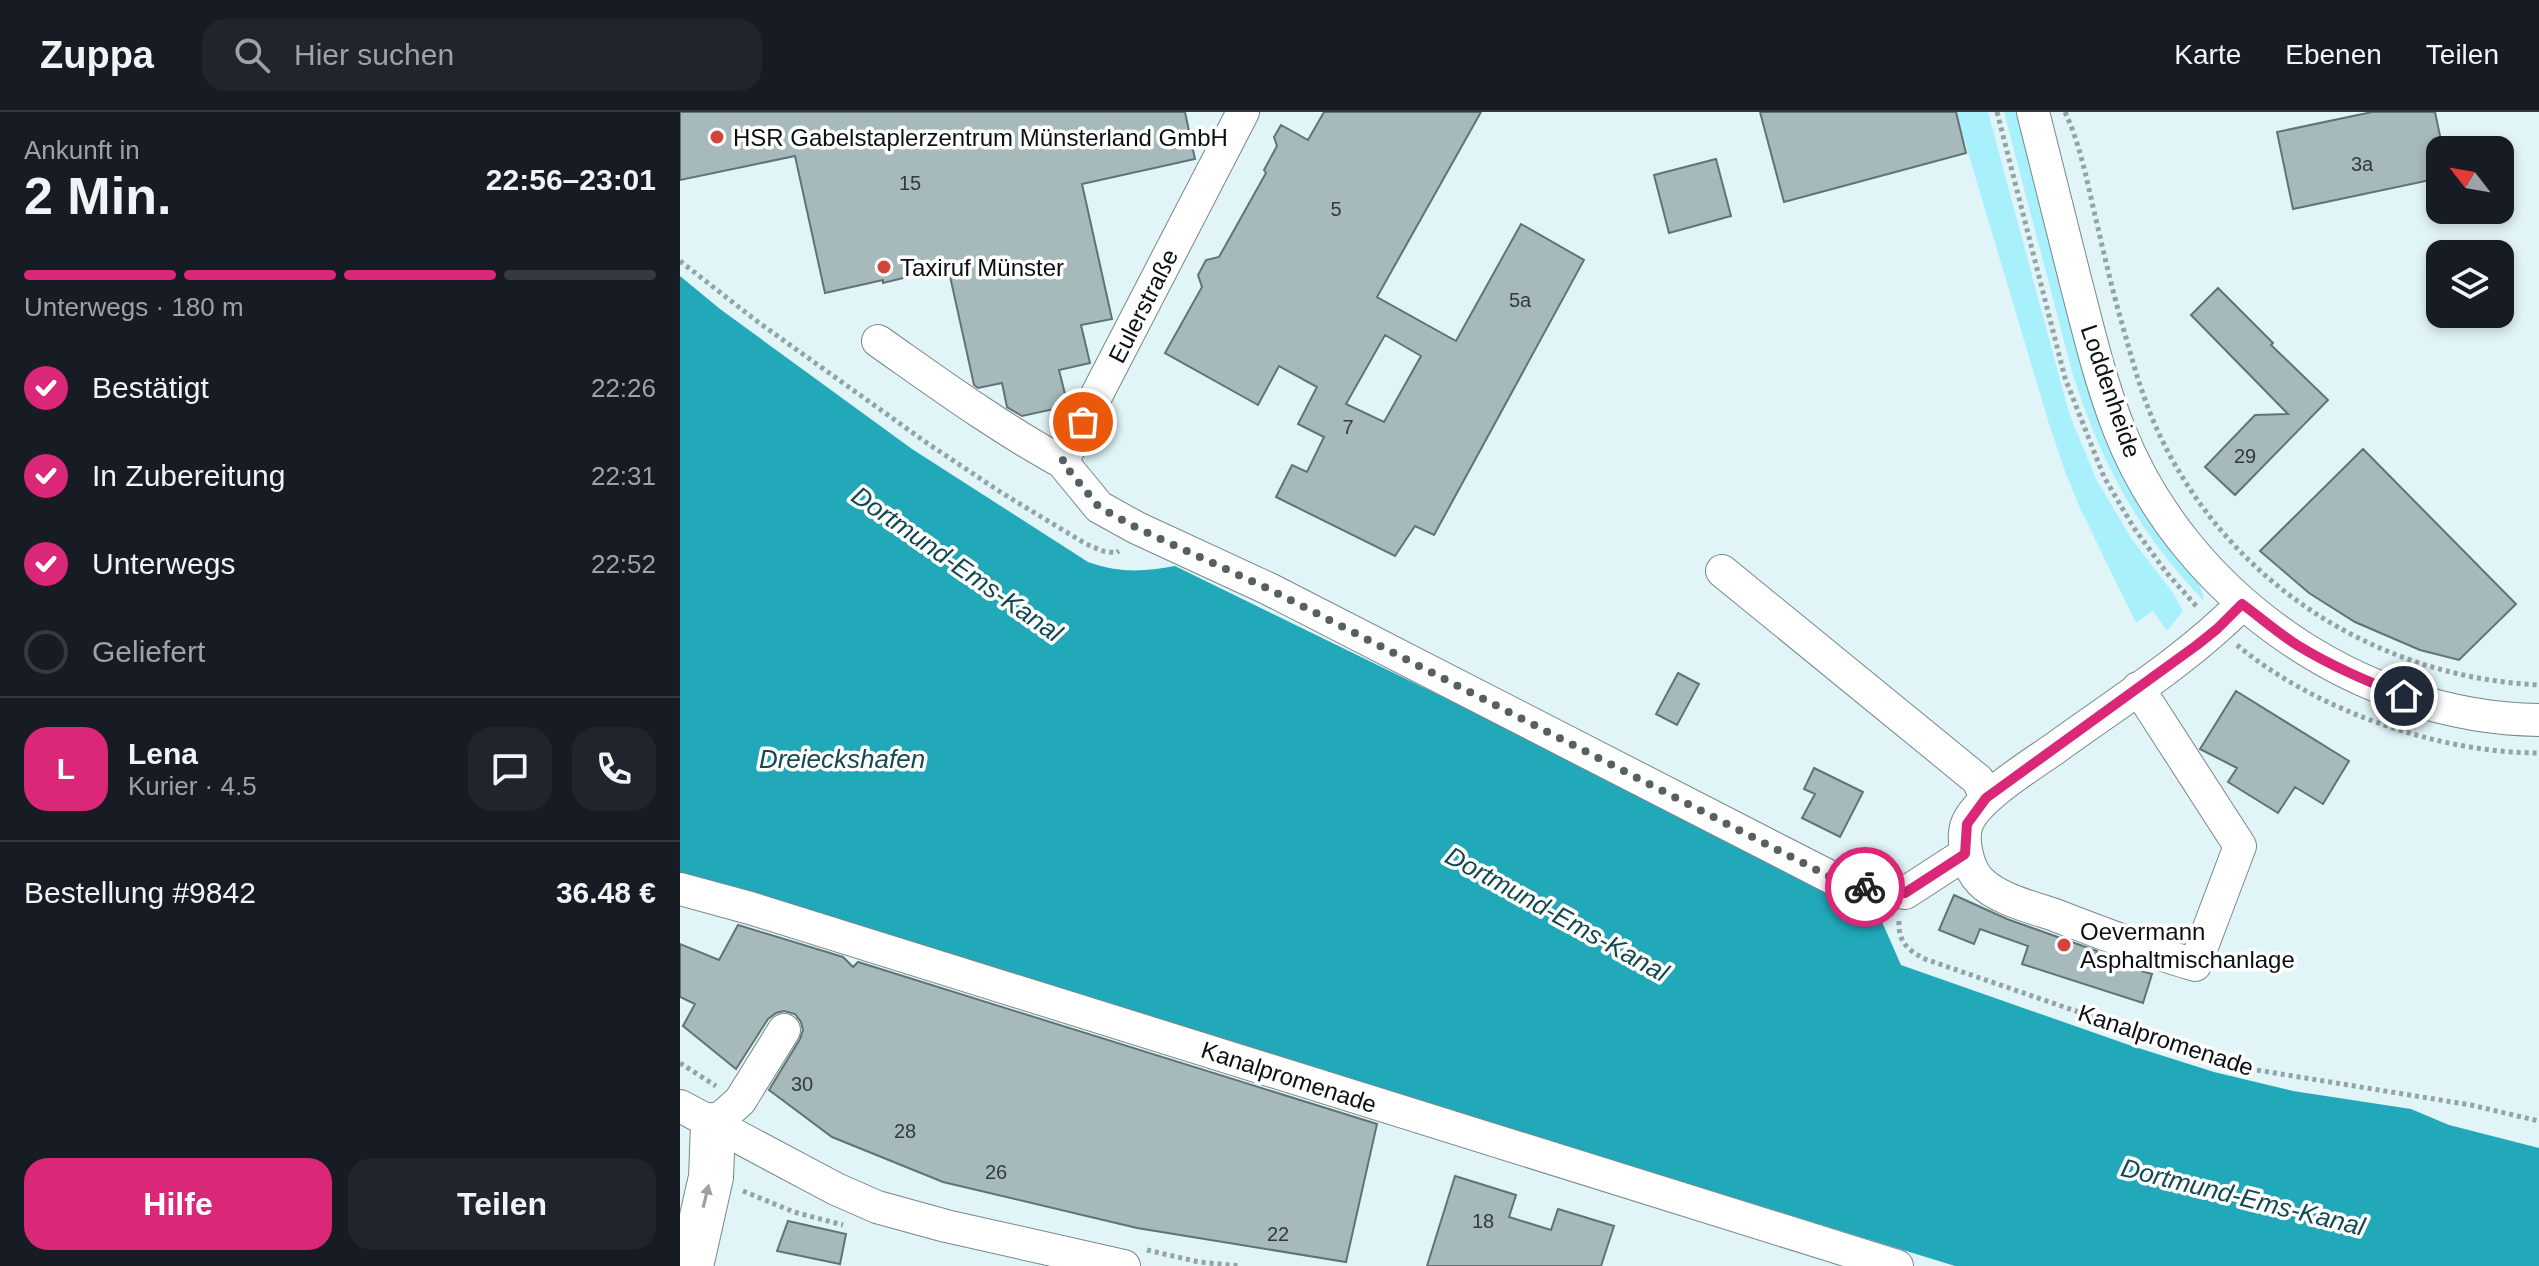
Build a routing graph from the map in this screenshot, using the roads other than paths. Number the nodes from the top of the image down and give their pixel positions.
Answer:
1 (1243, 112) edge
2 (2033, 112) edge
3 (878, 341) dead end
4 (1062, 462) junction
5 (1722, 571) dead end
6 (2242, 604) junction
7 (2138, 688) junction
8 (2539, 720) edge
9 (1986, 798) junction
10 (1965, 854) junction
11 (680, 889) edge
12 (784, 1030) dead end
13 (705, 1107) edge
14 (680, 1169) edge
15 (691, 1266) edge
16 (1124, 1266) edge
17 (1897, 1266) edge

1 - 4 street, Eulerstraße
2 - 6 street, Loddenheide
3 - 4 street
4 - 10 street
5 - 9 street
6 - 7 street
6 - 8 street, Loddenheide
7 - 9 street
7 - 10 street
9 - 10 street
11 - 17 street, Kanalpromenade
12 - 13 street
13 - 14 highway
15 -> 13 highway
13 - 16 street

